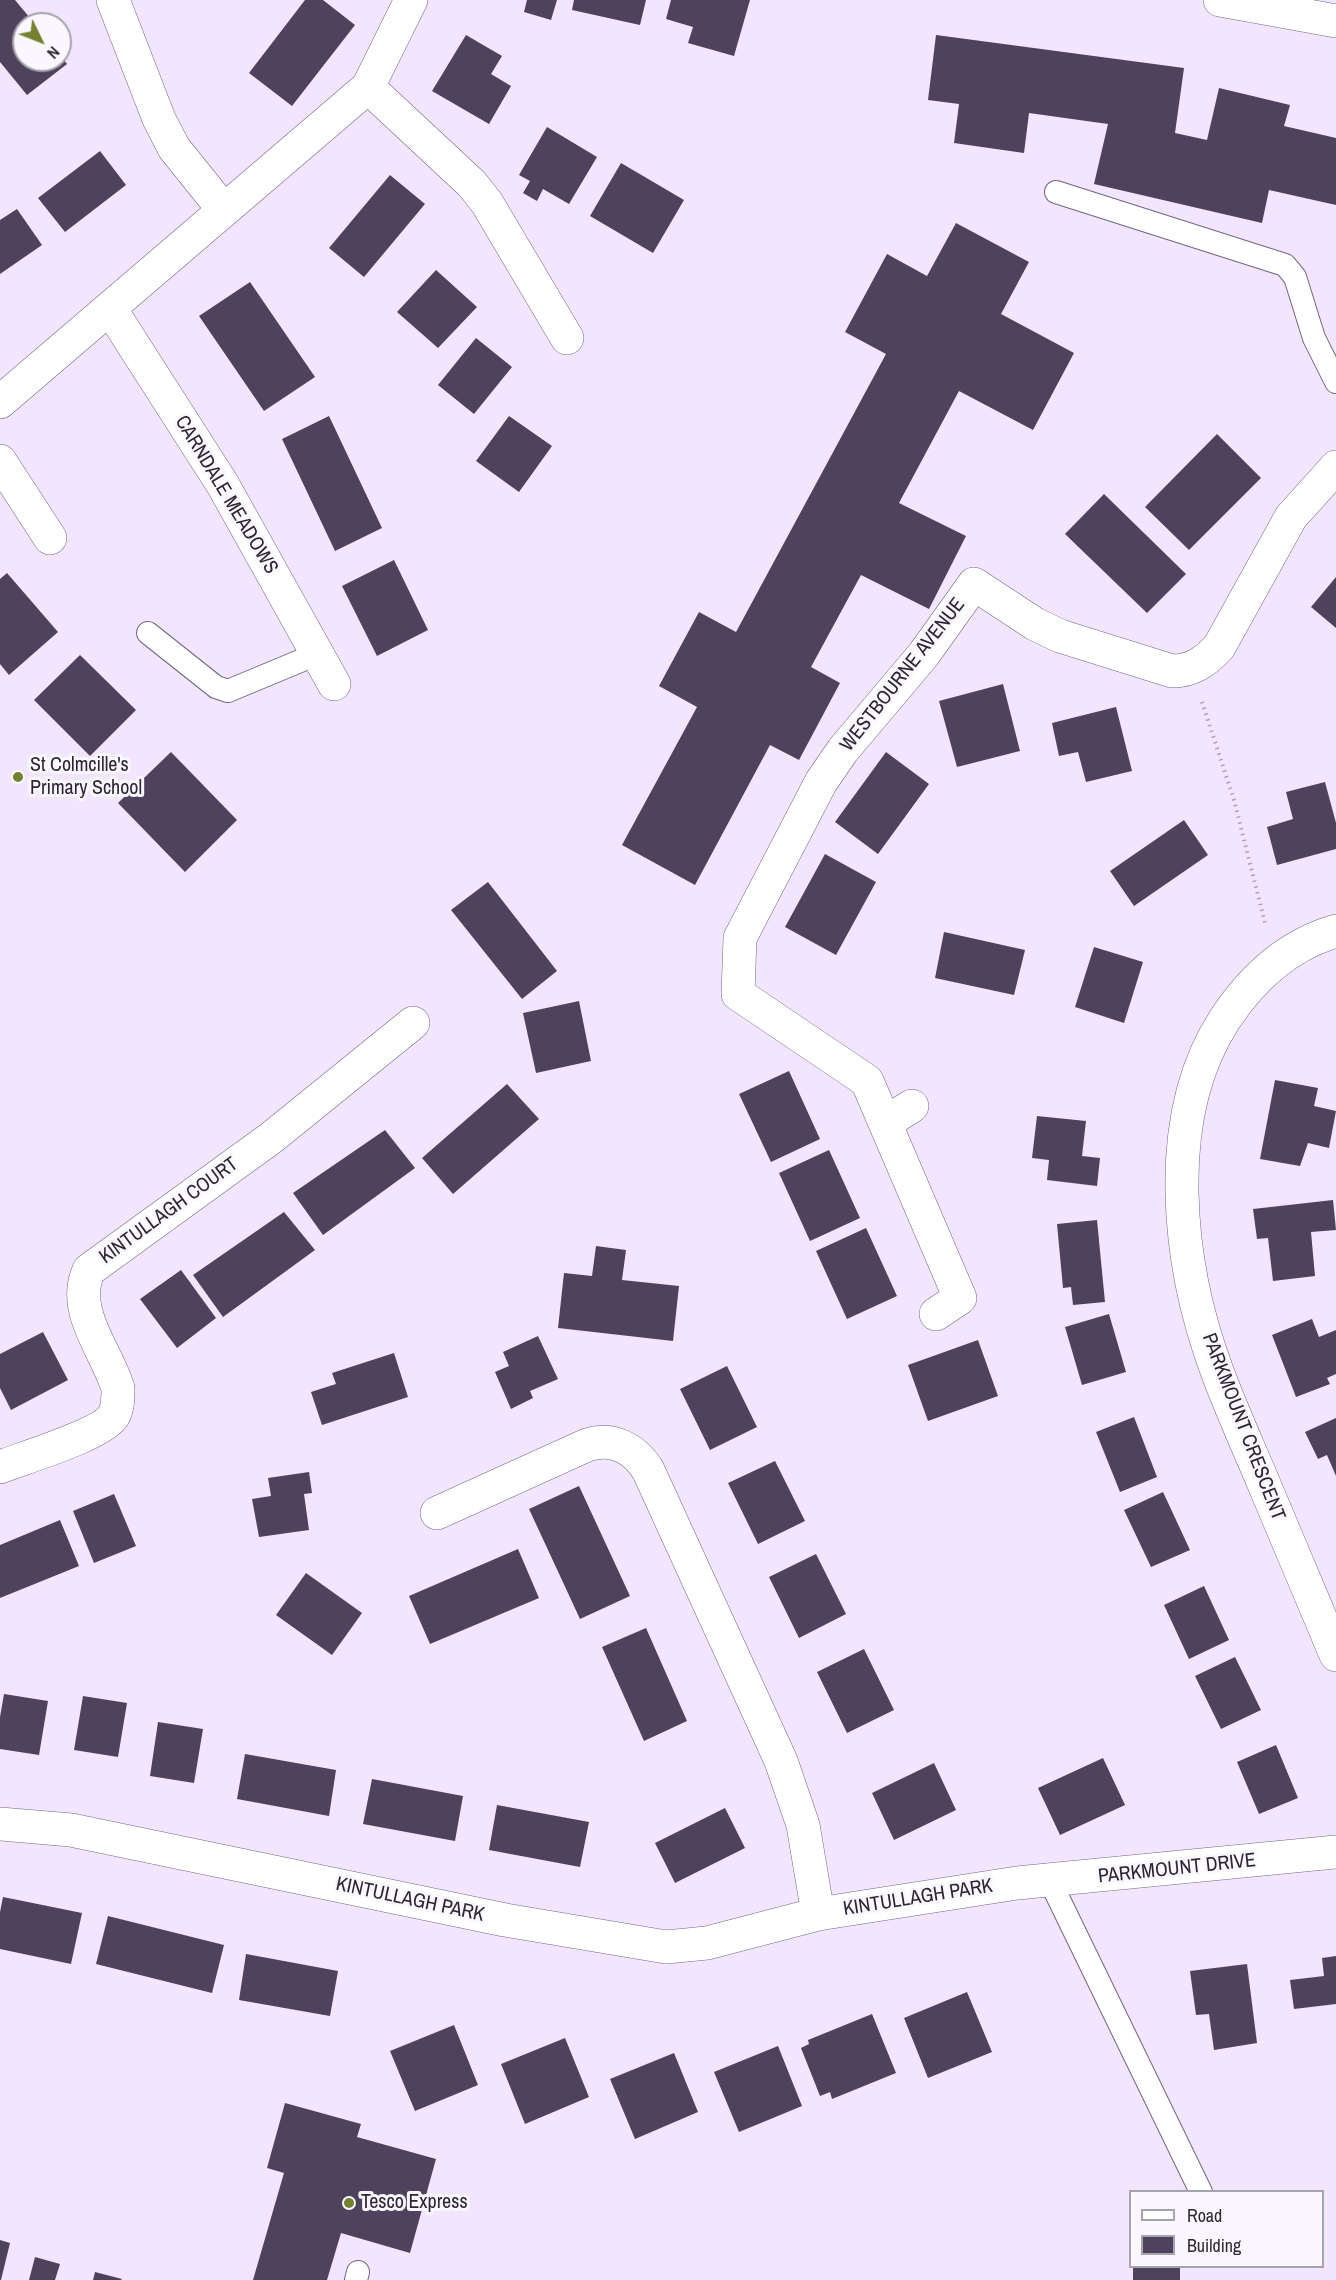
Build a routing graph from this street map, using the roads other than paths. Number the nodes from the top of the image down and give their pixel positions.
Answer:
1 (113, 0) edge
2 (411, 0) edge
3 (1220, 0) edge
4 (1336, 21) edge
5 (368, 87) junction
6 (1056, 192) dead end
7 (223, 209) junction
8 (111, 310) junction
9 (567, 338) dead end
10 (1336, 382) edge
11 (0, 402) edge
12 (0, 461) edge
13 (1336, 467) edge
14 (50, 538) dead end
15 (148, 633) dead end
16 (317, 654) junction
17 (334, 684) dead end
18 (1336, 931) edge
19 (413, 1023) dead end
20 (912, 1106) dead end
21 (885, 1123) junction
22 (936, 1314) dead end
23 (0, 1467) edge
24 (437, 1513) dead end
25 (1336, 1655) edge
26 (0, 1824) edge
27 (1336, 1852) edge
28 (1050, 1881) junction
29 (1017, 1883) joint
30 (818, 1914) junction
31 (1200, 2190) edge

1 - 7 street
2 - 5 street
3 - 4 street
5 - 7 street
5 - 9 street
6 - 10 lane
7 - 8 street
8 - 11 street
8 - 16 street, CARNDALE MEADOWS
12 - 14 street
13 - 21 street, WESTBOURNE AVENUE
15 - 16 lane
16 - 17 street, CARNDALE MEADOWS
18 - 25 street, PARKMOUNT CRESCENT
19 - 23 street, KINTULLAGH COURT
20 - 21 street
21 - 22 street, WESTBOURNE AVENUE
24 - 30 street, KINTULLAGH PARK
26 - 30 street, KINTULLAGH PARK
27 - 28 street, PARKMOUNT DRIVE
28 - 29 street, PARKMOUNT DRIVE
28 - 31 lane
29 - 30 street, KINTULLAGH PARK

